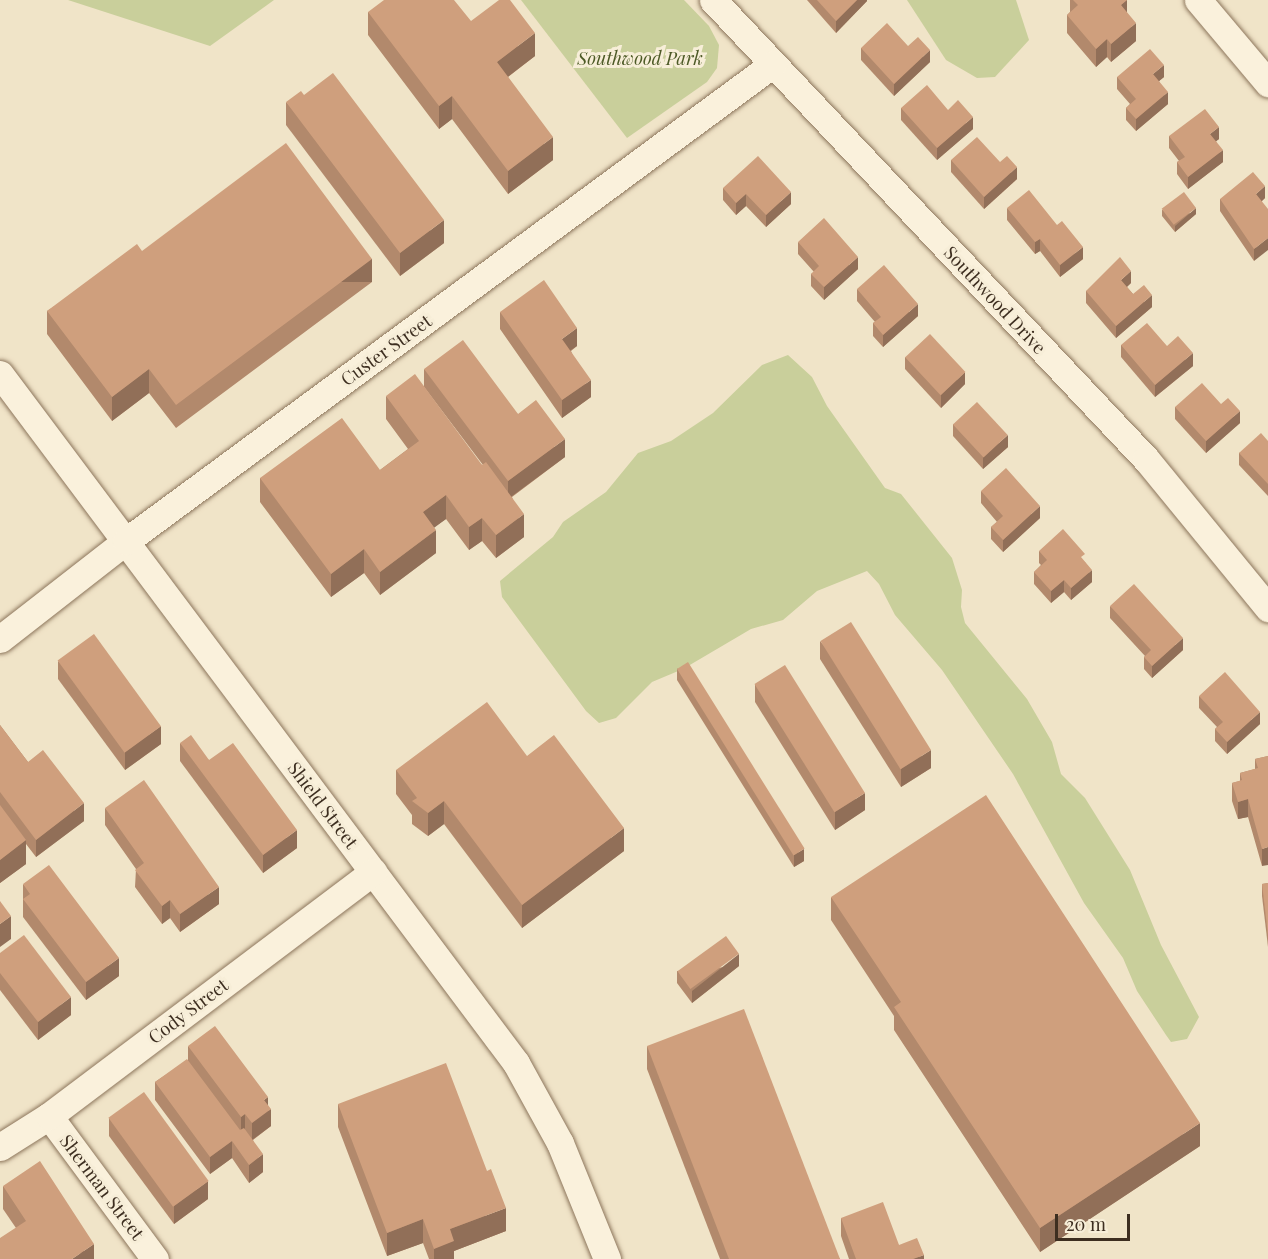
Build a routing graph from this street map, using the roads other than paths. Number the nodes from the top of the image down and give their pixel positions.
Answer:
1 (713, 0) edge
2 (1198, 0) edge
3 (773, 64) junction
4 (1268, 83) edge
5 (0, 374) edge
6 (126, 541) junction
7 (1268, 608) edge
8 (0, 639) edge
9 (373, 873) junction
10 (49, 1116) junction
11 (0, 1147) edge
12 (598, 1256) edge
13 (155, 1259) edge

1 - 3 street, Southwood Drive
2 - 4 street
3 - 6 street, Custer Street
3 - 7 street, Southwood Drive
5 - 6 street, Shield Street
6 - 8 street, Custer Street
6 - 9 street, Shield Street
9 - 10 street, Cody Street
9 - 12 street, Shield Street
10 - 11 street, Cody Street
10 - 13 street, Sherman Street

